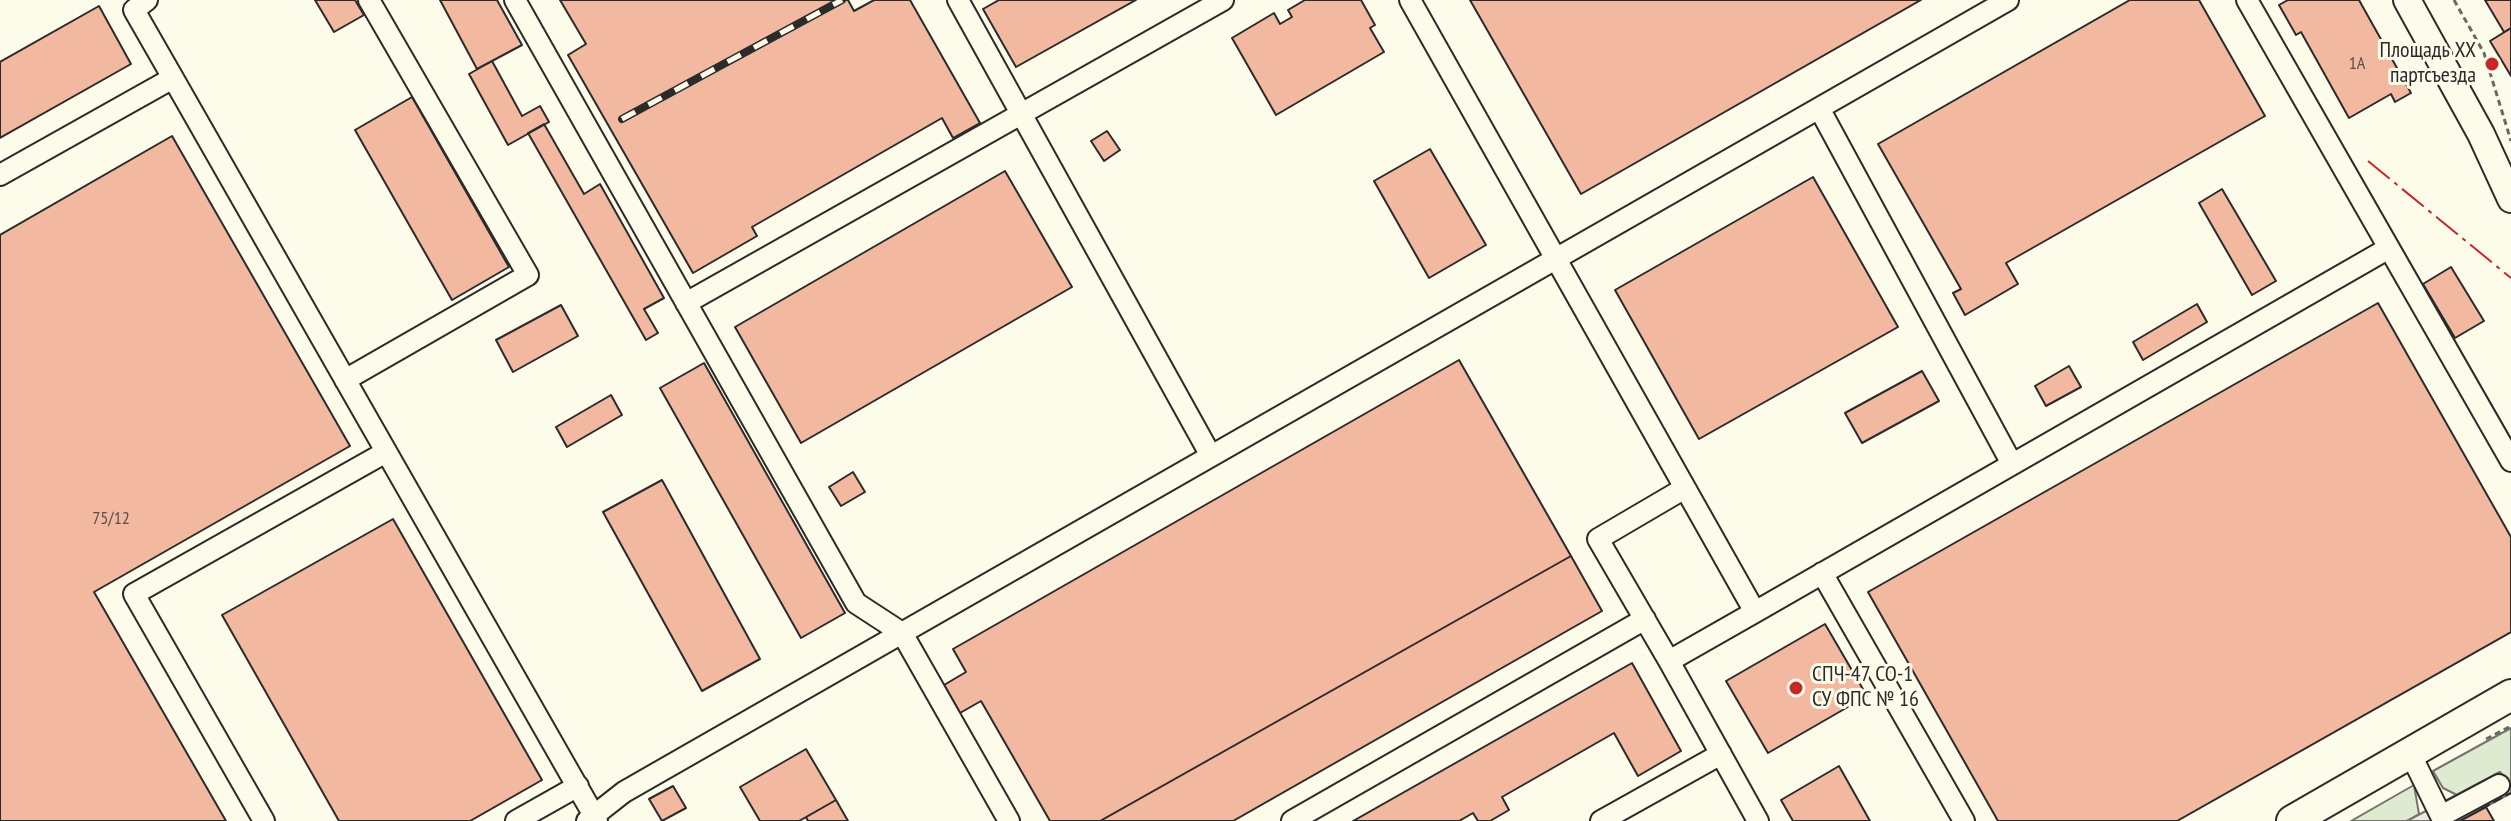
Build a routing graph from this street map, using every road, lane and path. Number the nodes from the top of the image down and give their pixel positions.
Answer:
1 (147, 0) edge
2 (369, 0) edge
3 (515, 0) edge
4 (958, 0) edge
5 (1223, 0) edge
6 (1410, 0) edge
7 (2008, 0) edge
8 (2247, 0) edge
9 (2407, 0) edge
10 (2454, 0) edge
11 (173, 78) junction
12 (1819, 108) junction
13 (1021, 114) junction
14 (2511, 141) edge
15 (0, 175) edge
16 (2511, 199) edge
17 (2389, 248) junction
18 (1556, 259) junction
19 (686, 303) junction
20 (345, 380) junction
21 (386, 452) junction
22 (1211, 456) junction
23 (2511, 461) edge
24 (2012, 464) junction
25 (1685, 488) junction
26 (1822, 573) junction
27 (1755, 612) junction
28 (1645, 619) junction
29 (902, 633) junction
30 (1669, 661) junction
31 (2511, 695) edge
32 (2410, 753) junction
33 (1721, 754) junction
34 (2499, 785) dead end
35 (578, 786) junction
36 (2304, 818) edge
37 (593, 820) edge
38 (264, 821) edge
39 (516, 821) edge
40 (1009, 821) edge
41 (1292, 821) edge
42 (1601, 821) edge
43 (1758, 821) edge
44 (1964, 821) edge

1 - 11 lane
2 - 20 lane
3 - 19 lane
4 - 13 lane
5 - 13 lane
6 - 18 lane
7 - 12 lane
8 - 17 lane
9 - 16 main road
10 - 14 path
11 - 15 lane
11 - 20 lane
12 - 18 lane
12 - 24 lane
13 - 19 lane
13 - 22 lane
17 - 23 lane
17 - 24 lane
18 - 22 lane
18 - 25 lane
19 - 29 lane
20 - 21 lane
21 - 35 lane
21 - 38 lane
22 - 29 lane
24 - 26 lane
25 - 27 lane
25 - 28 lane
26 - 27 lane
26 - 44 lane
27 - 30 lane
28 - 30 lane
28 - 41 lane
29 - 37 lane
29 - 40 lane
30 - 33 lane
31 - 32 highway
32 - 34 lane
32 - 36 highway
33 - 42 lane
33 - 43 lane
35 - 37 lane
35 - 39 lane

